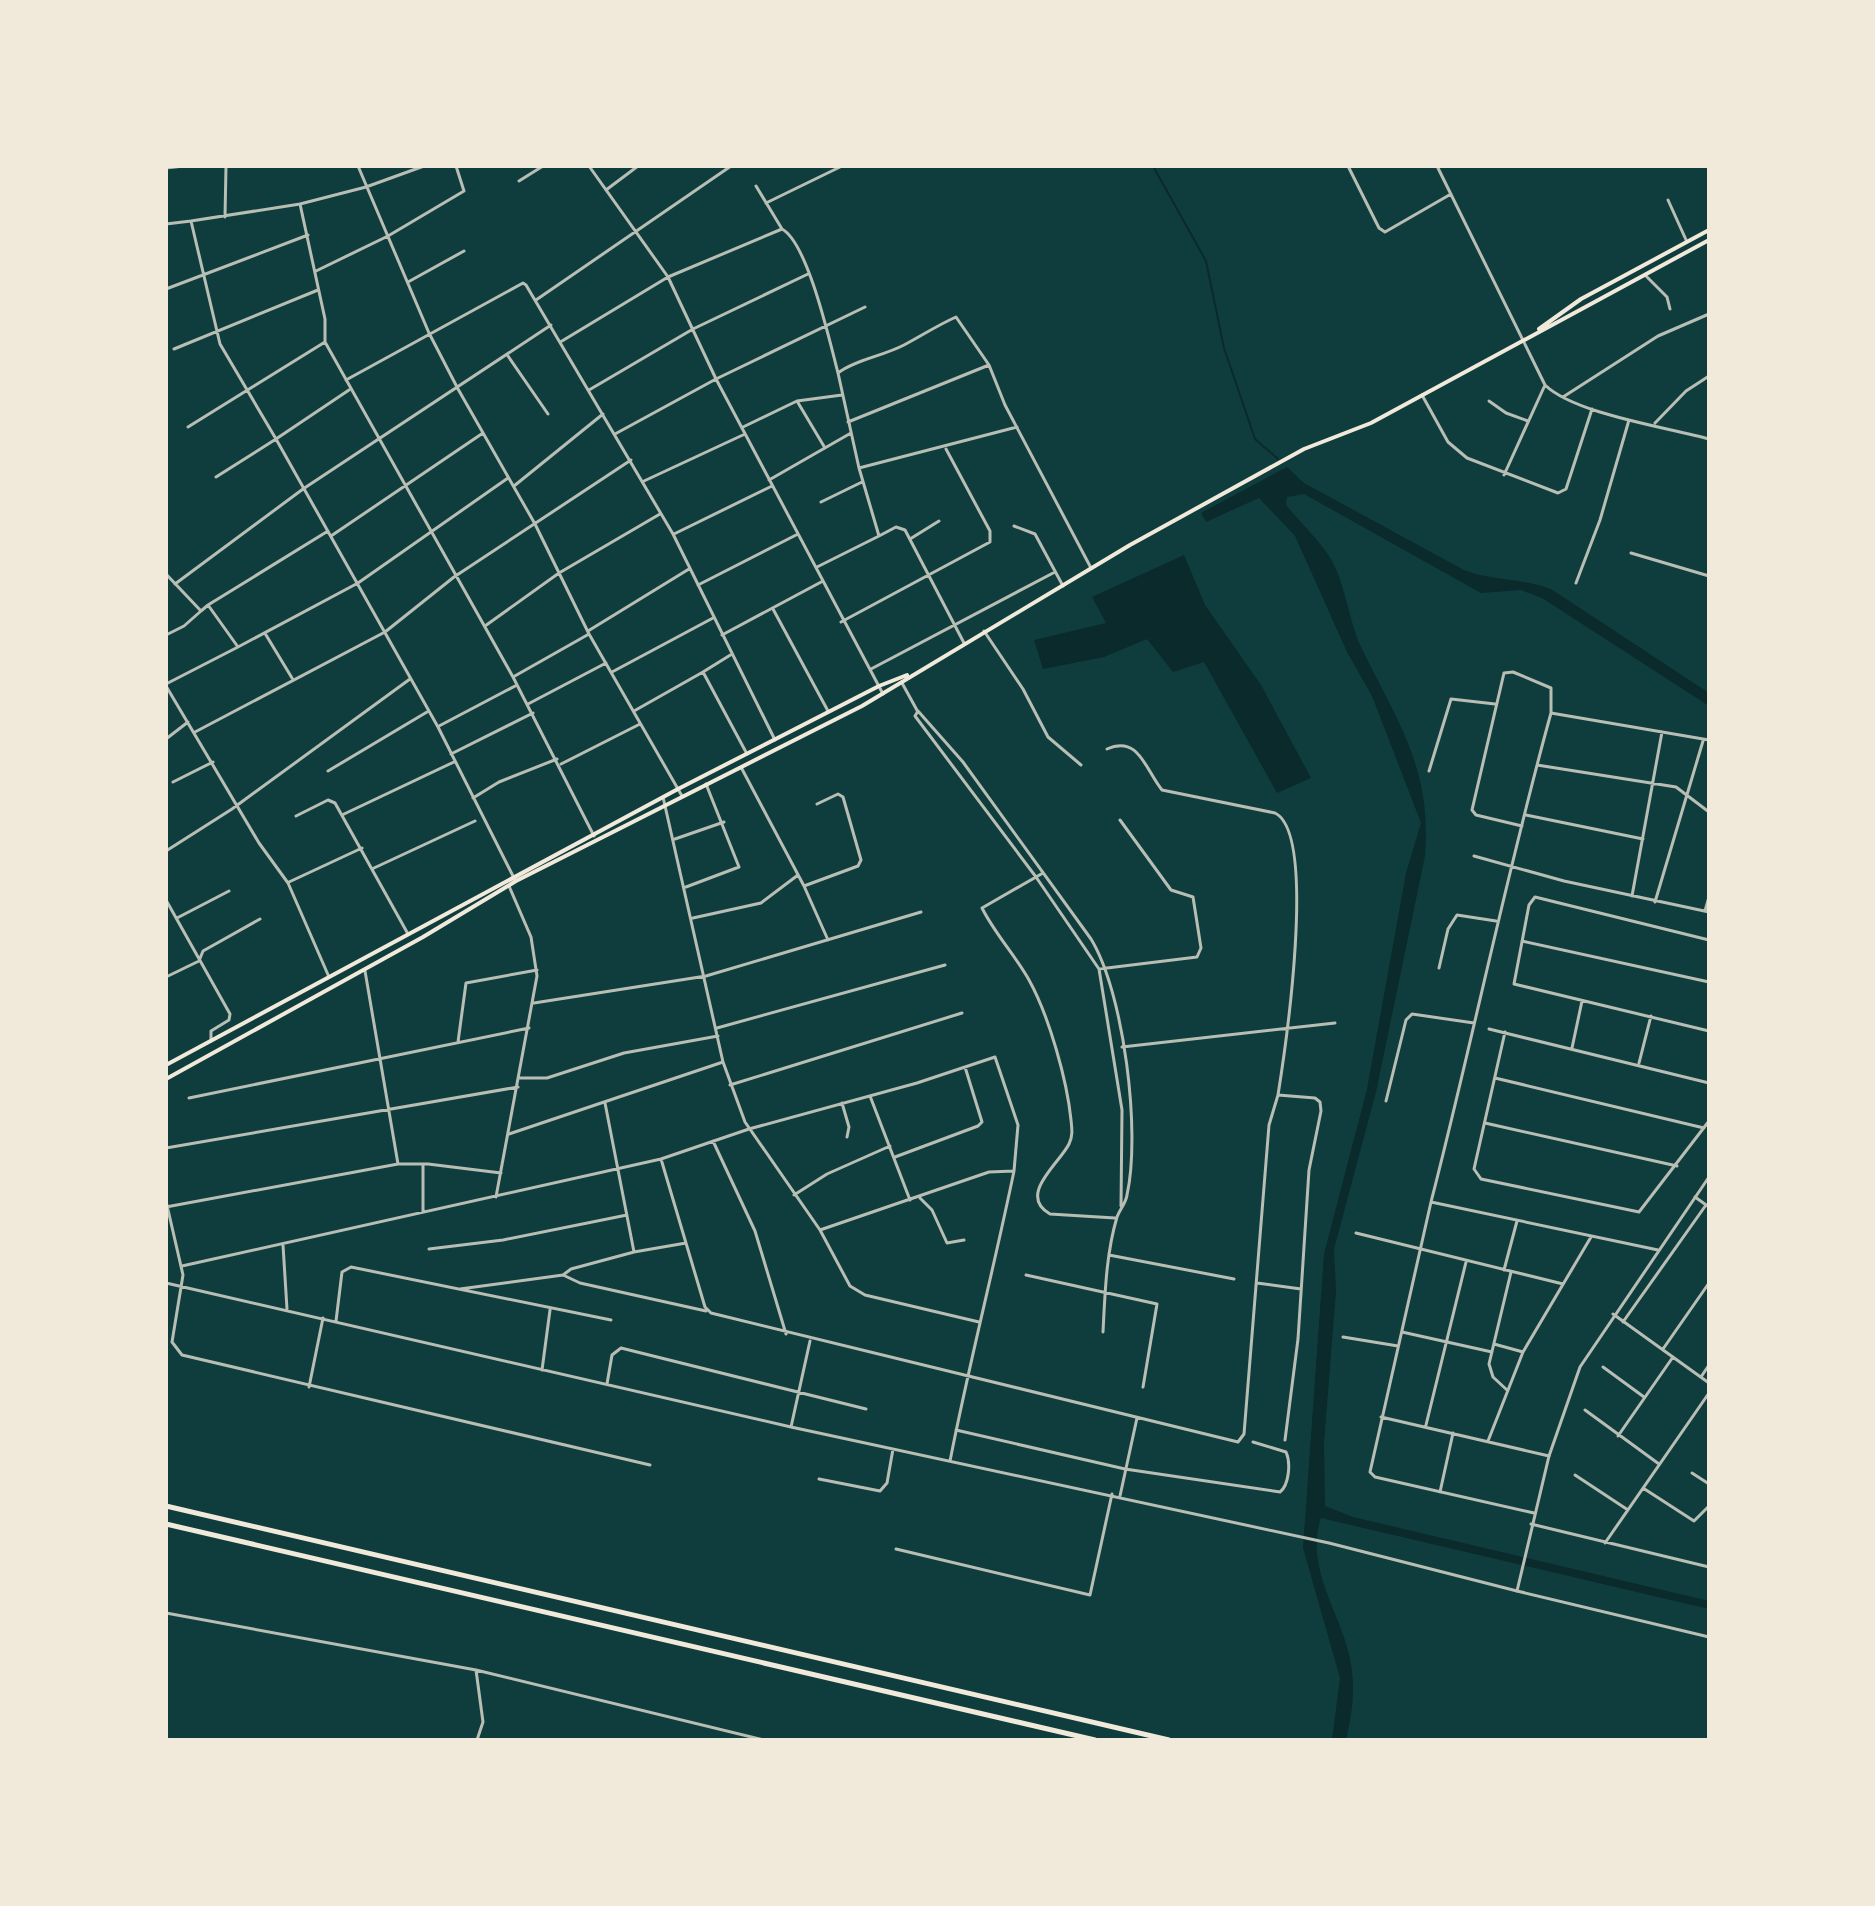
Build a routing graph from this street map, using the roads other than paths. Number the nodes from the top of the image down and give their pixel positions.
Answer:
1 (184, 166) edge
2 (226, 166) edge
3 (358, 166) edge
4 (424, 166) edge
5 (456, 166) edge
6 (543, 166) edge
7 (589, 166) edge
8 (638, 166) edge
9 (731, 166) edge
10 (842, 166) edge
11 (1348, 166) edge
12 (1437, 166) edge
13 (166, 168) edge
14 (724, 168) edge
15 (832, 168) edge
16 (519, 181) dead end
17 (756, 186) dead end
18 (366, 187) junction
19 (605, 190) junction
20 (1451, 194) junction
21 (1668, 200) dead end
22 (766, 203) junction
23 (300, 204) junction
24 (225, 217) junction
25 (191, 221) junction
26 (166, 224) edge
27 (782, 229) junction
28 (635, 230) junction
29 (1709, 230) edge
30 (308, 235) junction
31 (388, 236) junction
32 (1709, 240) edge
33 (1687, 242) junction
34 (464, 251) dead end
35 (316, 271) junction
36 (809, 274) junction
37 (1645, 274) junction
38 (206, 276) junction
39 (668, 277) junction
40 (407, 283) junction
41 (166, 289) edge
42 (318, 290) junction
43 (536, 300) junction
44 (865, 307) dead end
45 (1670, 309) dead end
46 (1709, 314) edge
47 (1546, 321) junction
48 (551, 325) junction
49 (826, 325) junction
50 (1550, 327) junction
51 (693, 329) junction
52 (217, 330) junction
53 (1538, 331) junction
54 (429, 333) junction
55 (562, 341) junction
56 (1521, 341) junction
57 (325, 342) junction
58 (174, 349) dead end
59 (508, 356) junction
60 (989, 365) junction
61 (838, 373) junction
62 (1709, 376) edge
63 (716, 379) junction
64 (345, 380) junction
65 (1545, 385) junction
66 (458, 389) junction
67 (246, 390) junction
68 (349, 390) junction
69 (589, 390) junction
70 (842, 395) junction
71 (1422, 395) junction
72 (1562, 398) junction
73 (797, 401) junction
74 (1489, 401) dead end
75 (1592, 409) junction
76 (548, 414) dead end
77 (603, 414) junction
78 (1630, 418) junction
79 (1528, 421) junction
80 (848, 422) junction
81 (1654, 424) junction
82 (188, 427) dead end
83 (743, 427) junction
84 (1017, 427) junction
85 (483, 433) junction
86 (851, 433) junction
87 (615, 434) junction
88 (745, 434) junction
89 (380, 438) junction
90 (276, 439) junction
91 (1709, 439) edge
92 (825, 448) junction
93 (946, 448) junction
94 (631, 460) junction
95 (859, 468) junction
96 (1504, 475) junction
97 (216, 477) dead end
98 (509, 477) junction
99 (769, 480) junction
100 (644, 481) junction
101 (862, 482) junction
102 (407, 483) junction
103 (514, 486) junction
104 (772, 486) junction
105 (303, 489) junction
106 (821, 502) dead end
107 (662, 513) junction
108 (939, 521) dead end
109 (535, 524) junction
110 (1014, 526) dead end
111 (429, 530) junction
112 (328, 531) junction
113 (673, 534) junction
114 (798, 534) junction
115 (331, 536) junction
116 (879, 536) junction
117 (910, 539) junction
118 (1631, 553) dead end
119 (817, 567) junction
120 (1091, 568) junction
121 (689, 569) junction
122 (1055, 572) junction
123 (559, 573) junction
124 (166, 574) edge
125 (928, 575) junction
126 (1709, 576) edge
127 (454, 577) junction
128 (823, 581) junction
129 (358, 583) junction
130 (1576, 583) dead end
131 (175, 584) junction
132 (697, 585) junction
133 (1063, 586) junction
134 (208, 605) junction
135 (773, 609) junction
136 (201, 611) junction
137 (713, 618) junction
138 (841, 622) junction
139 (485, 626) junction
140 (955, 626) junction
141 (984, 631) junction
142 (385, 632) junction
143 (588, 632) junction
144 (166, 635) edge
145 (266, 635) junction
146 (722, 635) junction
147 (964, 643) junction
148 (238, 647) junction
149 (732, 654) junction
150 (606, 663) junction
151 (870, 670) junction
152 (612, 672) junction
153 (703, 672) junction
154 (910, 675) junction
155 (513, 677) junction
156 (292, 678) junction
157 (410, 679) junction
158 (902, 683) junction
159 (166, 685) edge
160 (517, 685) junction
161 (879, 686) junction
162 (883, 694) junction
163 (528, 704) junction
164 (1495, 704) junction
165 (428, 711) junction
166 (634, 711) junction
167 (828, 711) junction
168 (918, 712) junction
169 (533, 713) junction
170 (1551, 713) junction
171 (188, 722) junction
172 (640, 724) junction
173 (438, 727) junction
174 (195, 732) junction
175 (1662, 732) junction
176 (166, 739) edge
177 (775, 740) junction
178 (1706, 740) edge
179 (1107, 749) dead end
180 (451, 754) junction
181 (747, 754) junction
182 (557, 759) junction
183 (455, 761) junction
184 (213, 762) junction
185 (963, 762) junction
186 (560, 765) junction
187 (1081, 765) dead end
188 (1537, 765) junction
189 (741, 766) junction
190 (956, 767) junction
191 (328, 771) dead end
192 (1429, 771) dead end
193 (173, 782) dead end
194 (1655, 782) junction
195 (706, 784) junction
196 (678, 789) junction
197 (682, 796) junction
198 (1687, 796) junction
199 (663, 797) junction
200 (473, 799) junction
201 (236, 803) junction
202 (817, 804) dead end
203 (665, 805) junction
204 (1709, 812) edge
205 (1525, 814) junction
206 (342, 815) junction
207 (296, 816) dead end
208 (1120, 820) dead end
209 (475, 821) dead end
210 (724, 821) junction
211 (1522, 826) junction
212 (594, 836) junction
213 (675, 839) junction
214 (1643, 839) junction
215 (362, 848) junction
216 (166, 851) edge
217 (1474, 856) dead end
218 (1512, 866) junction
219 (374, 868) junction
220 (1043, 873) junction
221 (798, 875) junction
222 (1036, 877) junction
223 (514, 878) junction
224 (288, 883) junction
225 (507, 884) junction
226 (804, 886) junction
227 (686, 887) junction
228 (229, 891) dead end
229 (1632, 896) junction
230 (1709, 897) edge
231 (166, 900) edge
232 (1655, 902) junction
233 (921, 912) dead end
234 (1707, 912) edge
235 (177, 918) junction
236 (692, 918) junction
237 (260, 919) dead end
238 (1496, 921) junction
239 (408, 934) junction
240 (828, 940) junction
241 (1709, 940) edge
242 (1522, 941) junction
243 (199, 961) junction
244 (945, 965) dead end
245 (1106, 967) junction
246 (1439, 968) dead end
247 (1099, 969) junction
248 (365, 970) junction
249 (537, 970) junction
250 (706, 976) junction
251 (166, 977) edge
252 (329, 977) junction
253 (1709, 982) edge
254 (1582, 1001) junction
255 (534, 1003) junction
256 (962, 1013) dead end
257 (1651, 1016) junction
258 (1335, 1023) dead end
259 (1474, 1023) junction
260 (529, 1028) junction
261 (716, 1028) junction
262 (1489, 1029) dead end
263 (1288, 1031) junction
264 (1709, 1031) edge
265 (1505, 1032) junction
266 (718, 1036) junction
267 (211, 1041) junction
268 (458, 1042) junction
269 (1122, 1047) junction
270 (1572, 1048) junction
271 (381, 1057) junction
272 (723, 1062) junction
273 (1639, 1063) junction
274 (166, 1065) edge
275 (965, 1067) junction
276 (520, 1078) junction
277 (1495, 1078) junction
278 (166, 1079) edge
279 (1709, 1083) edge
280 (730, 1085) junction
281 (518, 1087) junction
282 (870, 1095) junction
283 (1278, 1095) junction
284 (189, 1098) dead end
285 (1386, 1101) dead end
286 (842, 1102) junction
287 (605, 1103) junction
288 (389, 1111) junction
289 (1709, 1121) edge
290 (1485, 1123) junction
291 (1704, 1128) junction
292 (749, 1129) junction
293 (509, 1134) junction
294 (847, 1137) dead end
295 (713, 1141) junction
296 (890, 1146) junction
297 (166, 1148) edge
298 (895, 1157) junction
299 (661, 1159) junction
300 (398, 1164) junction
301 (423, 1164) junction
302 (1677, 1166) junction
303 (617, 1169) junction
304 (1014, 1171) junction
305 (501, 1173) junction
306 (1709, 1177) edge
307 (794, 1195) junction
308 (496, 1197) junction
309 (919, 1197) junction
310 (1695, 1197) junction
311 (910, 1200) junction
312 (1431, 1202) junction
313 (166, 1205) edge
314 (1121, 1206) junction
315 (1708, 1206) edge
316 (423, 1213) junction
317 (627, 1215) junction
318 (1117, 1218) junction
319 (1517, 1221) junction
320 (820, 1230) junction
321 (1356, 1233) dead end
322 (1591, 1237) junction
323 (964, 1240) dead end
324 (686, 1243) junction
325 (283, 1244) junction
326 (429, 1249) dead end
327 (1420, 1250) junction
328 (1658, 1250) junction
329 (634, 1252) junction
330 (1109, 1255) junction
331 (1466, 1262) junction
332 (182, 1266) junction
333 (1504, 1270) junction
334 (1511, 1272) junction
335 (563, 1275) junction
336 (1026, 1275) dead end
337 (1234, 1279) dead end
338 (166, 1283) edge
339 (1257, 1283) junction
340 (1709, 1283) edge
341 (1563, 1284) junction
342 (183, 1286) junction
343 (1301, 1289) junction
344 (456, 1290) junction
345 (1105, 1291) junction
346 (287, 1309) junction
347 (550, 1310) junction
348 (708, 1311) junction
349 (1613, 1314) junction
350 (323, 1318) junction
351 (611, 1320) dead end
352 (336, 1321) junction
353 (979, 1322) junction
354 (1623, 1322) junction
355 (1401, 1331) junction
356 (1103, 1332) dead end
357 (786, 1334) junction
358 (1343, 1337) dead end
359 (810, 1339) junction
360 (1446, 1342) junction
361 (1494, 1344) junction
362 (1398, 1346) junction
363 (1662, 1349) junction
364 (1492, 1352) junction
365 (1523, 1352) junction
366 (1673, 1357) junction
367 (1709, 1365) edge
368 (1603, 1367) dead end
369 (542, 1370) junction
370 (968, 1377) junction
371 (1701, 1377) junction
372 (1709, 1383) edge
373 (607, 1384) junction
374 (309, 1387) junction
375 (1143, 1387) dead end
376 (1507, 1390) junction
377 (1709, 1393) edge
378 (798, 1394) junction
379 (1644, 1397) junction
380 (866, 1409) dead end
381 (1585, 1410) dead end
382 (1381, 1417) junction
383 (1137, 1418) junction
384 (1426, 1426) junction
385 (791, 1427) junction
386 (956, 1429) junction
387 (1453, 1433) junction
388 (1618, 1436) junction
389 (1285, 1440) dead end
390 (1488, 1441) junction
391 (1253, 1442) dead end
392 (893, 1449) junction
393 (1549, 1456) junction
394 (950, 1461) junction
395 (1659, 1464) junction
396 (650, 1465) dead end
397 (1125, 1469) junction
398 (1692, 1473) dead end
399 (1575, 1475) dead end
400 (819, 1479) dead end
401 (1709, 1484) edge
402 (1643, 1488) junction
403 (1440, 1492) junction
404 (1112, 1494) junction
405 (1120, 1496) junction
406 (166, 1506) edge
407 (1709, 1506) edge
408 (1628, 1510) junction
409 (1534, 1513) junction
410 (166, 1524) edge
411 (1531, 1524) junction
412 (1605, 1543) junction
413 (896, 1549) dead end
414 (1709, 1567) edge
415 (1517, 1591) junction
416 (166, 1613) edge
417 (1709, 1637) edge
418 (476, 1670) junction
419 (477, 1740) edge
420 (764, 1740) edge
421 (1095, 1740) edge
422 (1169, 1740) edge

1 - 13 street
2 - 24 street
3 - 18 street
4 - 18 street
5 - 31 street
6 - 16 street
7 - 19 street
8 - 19 street
9 - 14 street
10 - 15 street
11 - 20 street
12 - 20 street
14 - 28 street
15 - 22 street
17 - 22 street
18 - 23 street
18 - 31 street
19 - 28 street
20 - 56 street
21 - 33 street
22 - 27 street
23 - 24 street
23 - 30 street
24 - 25 street
25 - 26 street
25 - 38 street
27 - 36 street
27 - 39 street
28 - 39 street
28 - 43 street
29 - 33 main road
30 - 35 street
30 - 38 street
31 - 35 street
31 - 40 street
32 - 37 main road
33 - 47 main road
34 - 40 street
35 - 42 street
36 - 49 street
36 - 51 street
37 - 45 street
37 - 50 main road
38 - 41 street
38 - 52 street
39 - 51 street
39 - 55 street
40 - 54 street
42 - 52 street
42 - 57 street
43 - 48 street
43 - 54 street
44 - 49 street
46 - 72 street
47 - 50 main road
47 - 53 main road
48 - 55 street
48 - 59 street
49 - 61 street
49 - 63 street
50 - 53 main road
51 - 63 street
51 - 69 street
52 - 58 street
52 - 67 street
53 - 56 main road
54 - 64 street
54 - 66 street
55 - 69 street
56 - 65 street
56 - 71 main road
57 - 64 street
57 - 67 street
59 - 66 street
59 - 76 street
60 - 61 street
60 - 80 street
60 - 84 street
61 - 70 street
62 - 81 street
63 - 83 street
63 - 87 street
64 - 68 street
65 - 72 street
65 - 79 street
66 - 85 street
66 - 89 street
67 - 82 street
67 - 90 street
68 - 89 street
68 - 90 street
69 - 77 street
70 - 73 street
70 - 80 street
71 - 96 street
71 - 120 main road
72 - 75 street
73 - 83 street
73 - 92 street
74 - 79 street
75 - 78 street
75 - 96 street
77 - 87 street
77 - 103 street
78 - 81 street
78 - 130 street
79 - 96 street
80 - 86 street
81 - 91 street
83 - 88 street
84 - 93 street
84 - 120 street
85 - 98 street
85 - 102 street
86 - 92 street
86 - 95 street
87 - 94 street
88 - 99 street
88 - 100 street
89 - 102 street
89 - 105 street
90 - 97 street
90 - 105 street
92 - 99 street
93 - 95 street
93 - 125 street
94 - 100 street
94 - 109 street
95 - 101 street
98 - 103 street
98 - 111 street
99 - 104 street
100 - 107 street
101 - 106 street
101 - 116 street
102 - 111 street
102 - 115 street
103 - 109 street
104 - 113 street
104 - 114 street
105 - 112 street
105 - 131 street
107 - 113 street
107 - 123 street
108 - 117 street
109 - 123 street
109 - 127 street
110 - 122 street
111 - 127 street
111 - 129 street
112 - 115 street
112 - 134 street
113 - 121 street
114 - 119 street
114 - 132 street
115 - 129 street
116 - 117 street
116 - 119 street
117 - 125 street
118 - 126 street
119 - 128 street
120 - 133 main road
121 - 132 street
121 - 143 street
122 - 133 street
122 - 140 street
123 - 139 street
123 - 143 street
124 - 131 street
125 - 138 street
125 - 140 street
127 - 139 street
127 - 142 street
128 - 135 street
128 - 138 street
129 - 142 street
129 - 145 street
131 - 136 street
132 - 137 street
133 - 141 main road
134 - 136 street
134 - 148 street
135 - 146 street
135 - 167 street
136 - 144 street
137 - 146 street
137 - 152 street
138 - 151 street
139 - 155 street
140 - 147 street
140 - 151 street
141 - 147 main road
141 - 187 street
142 - 156 street
142 - 157 street
143 - 150 street
143 - 155 street
145 - 148 street
145 - 156 street
146 - 149 street
147 - 154 main road
148 - 159 street
149 - 153 street
149 - 177 street
150 - 152 street
150 - 163 street
151 - 161 street
152 - 166 street
153 - 166 street
153 - 181 street
154 - 158 main road
154 - 161 main road
155 - 160 street
156 - 174 street
157 - 165 street
157 - 201 street
158 - 162 main road
158 - 168 street
159 - 171 street
160 - 163 street
160 - 173 street
161 - 162 street
161 - 167 main road
162 - 189 main road
163 - 169 street
164 - 170 street
164 - 192 street
164 - 211 street
165 - 173 street
165 - 191 street
166 - 172 street
167 - 177 main road
168 - 185 street
168 - 190 street
169 - 180 street
169 - 182 street
170 - 175 street
170 - 188 street
171 - 174 street
171 - 176 street
172 - 186 street
172 - 196 street
173 - 180 street
174 - 184 street
175 - 178 street
175 - 194 street
177 - 181 main road
178 - 198 street
179 - 263 street
180 - 183 street
181 - 196 main road
182 - 186 street
182 - 200 street
183 - 200 street
183 - 206 street
184 - 193 street
184 - 201 street
185 - 190 street
185 - 220 street
186 - 212 street
188 - 194 street
188 - 205 street
189 - 195 main road
189 - 221 street
190 - 222 street
194 - 198 street
194 - 214 street
195 - 197 main road
195 - 210 street
196 - 197 street
196 - 199 main road
197 - 203 main road
198 - 204 street
198 - 232 street
199 - 203 street
199 - 212 main road
200 - 223 street
201 - 216 street
201 - 224 street
202 - 226 street
203 - 213 street
203 - 225 main road
205 - 211 street
205 - 214 street
206 - 207 street
206 - 215 street
208 - 245 street
209 - 219 street
210 - 213 street
210 - 227 street
211 - 218 street
212 - 223 main road
213 - 227 street
214 - 229 street
215 - 219 street
215 - 224 street
217 - 218 street
218 - 229 street
218 - 238 street
219 - 239 street
220 - 222 street
220 - 245 street
221 - 226 street
221 - 236 street
222 - 247 street
222 - 318 street
223 - 225 main road
224 - 252 street
225 - 239 main road
225 - 248 main road
225 - 249 street
226 - 240 street
227 - 236 street
228 - 235 street
229 - 232 street
230 - 234 street
231 - 235 street
232 - 234 street
233 - 240 street
235 - 243 street
236 - 250 street
237 - 243 street
238 - 246 street
238 - 259 street
239 - 252 main road
240 - 250 street
241 - 242 street
242 - 253 street
242 - 254 street
243 - 251 street
243 - 267 street
244 - 261 street
245 - 247 street
245 - 269 street
247 - 314 street
248 - 271 street
248 - 278 main road
249 - 255 street
249 - 268 street
250 - 255 street
250 - 261 street
252 - 267 main road
254 - 257 street
254 - 270 street
255 - 260 street
256 - 280 street
257 - 264 street
257 - 273 street
258 - 263 street
259 - 285 street
259 - 312 street
260 - 268 street
260 - 276 street
261 - 266 street
262 - 265 street
263 - 269 street
263 - 283 street
265 - 270 street
265 - 277 street
266 - 272 street
266 - 276 street
267 - 274 main road
268 - 271 street
269 - 314 street
270 - 273 street
271 - 284 street
271 - 288 street
272 - 280 street
272 - 287 street
273 - 279 street
275 - 282 street
275 - 298 street
275 - 304 street
276 - 281 street
277 - 290 street
277 - 291 street
280 - 292 street
281 - 288 street
281 - 293 street
282 - 286 street
282 - 296 street
283 - 339 street
283 - 343 street
286 - 292 street
286 - 294 street
287 - 293 street
287 - 303 street
288 - 297 street
288 - 300 street
289 - 291 street
290 - 302 street
290 - 302 street
291 - 302 street
292 - 295 street
292 - 307 street
293 - 305 street
295 - 299 street
295 - 357 street
296 - 298 street
296 - 307 street
298 - 311 street
299 - 303 street
299 - 324 street
300 - 301 street
300 - 313 street
301 - 305 street
301 - 316 street
303 - 308 street
303 - 317 street
304 - 309 street
304 - 353 street
305 - 308 street
306 - 310 street
307 - 320 street
308 - 316 street
309 - 311 street
309 - 323 street
310 - 315 street
310 - 328 street
311 - 320 street
312 - 319 street
312 - 327 street
313 - 332 street
314 - 318 street
315 - 354 street
316 - 325 street
317 - 326 street
317 - 329 street
318 - 330 street
319 - 322 street
319 - 333 street
320 - 353 street
321 - 327 street
322 - 328 street
322 - 341 street
324 - 329 street
324 - 348 street
325 - 332 street
325 - 346 street
327 - 331 street
327 - 355 street
328 - 349 street
329 - 335 street
330 - 337 street
330 - 345 street
331 - 333 street
331 - 360 street
332 - 342 street
333 - 334 street
334 - 341 street
334 - 361 street
335 - 344 street
335 - 348 street
336 - 345 street
338 - 342 street
339 - 343 street
339 - 383 street
340 - 363 street
341 - 365 street
342 - 346 street
342 - 374 street
343 - 389 street
344 - 347 street
344 - 352 street
345 - 356 street
345 - 375 street
346 - 350 street
347 - 351 street
347 - 369 street
348 - 357 street
349 - 354 street
349 - 393 street
350 - 352 street
350 - 374 street
352 - 369 street
353 - 370 street
354 - 363 street
355 - 360 street
355 - 362 street
357 - 359 street
358 - 362 street
359 - 370 street
359 - 378 street
360 - 364 street
360 - 384 street
361 - 364 street
361 - 365 street
362 - 382 street
363 - 366 street
364 - 376 street
365 - 376 street
366 - 371 street
366 - 379 street
367 - 371 street
368 - 379 street
369 - 373 street
370 - 383 street
370 - 386 street
371 - 372 street
373 - 378 street
373 - 385 street
374 - 396 street
376 - 390 street
377 - 395 street
378 - 380 street
378 - 385 street
379 - 388 street
381 - 388 street
382 - 384 street
382 - 403 street
383 - 397 street
384 - 387 street
385 - 392 street
386 - 394 street
386 - 397 street
387 - 390 street
387 - 403 street
388 - 395 street
390 - 393 street
391 - 397 street
392 - 394 street
392 - 400 street
393 - 409 street
394 - 404 street
395 - 402 street
397 - 405 street
398 - 401 street
399 - 408 street
402 - 407 street
402 - 408 street
403 - 409 street
404 - 405 street
404 - 413 street
405 - 415 street
406 - 422 highway
408 - 412 street
409 - 411 street
410 - 421 highway
411 - 412 street
411 - 415 street
412 - 414 street
415 - 417 street
416 - 418 street
418 - 419 street
418 - 420 street

